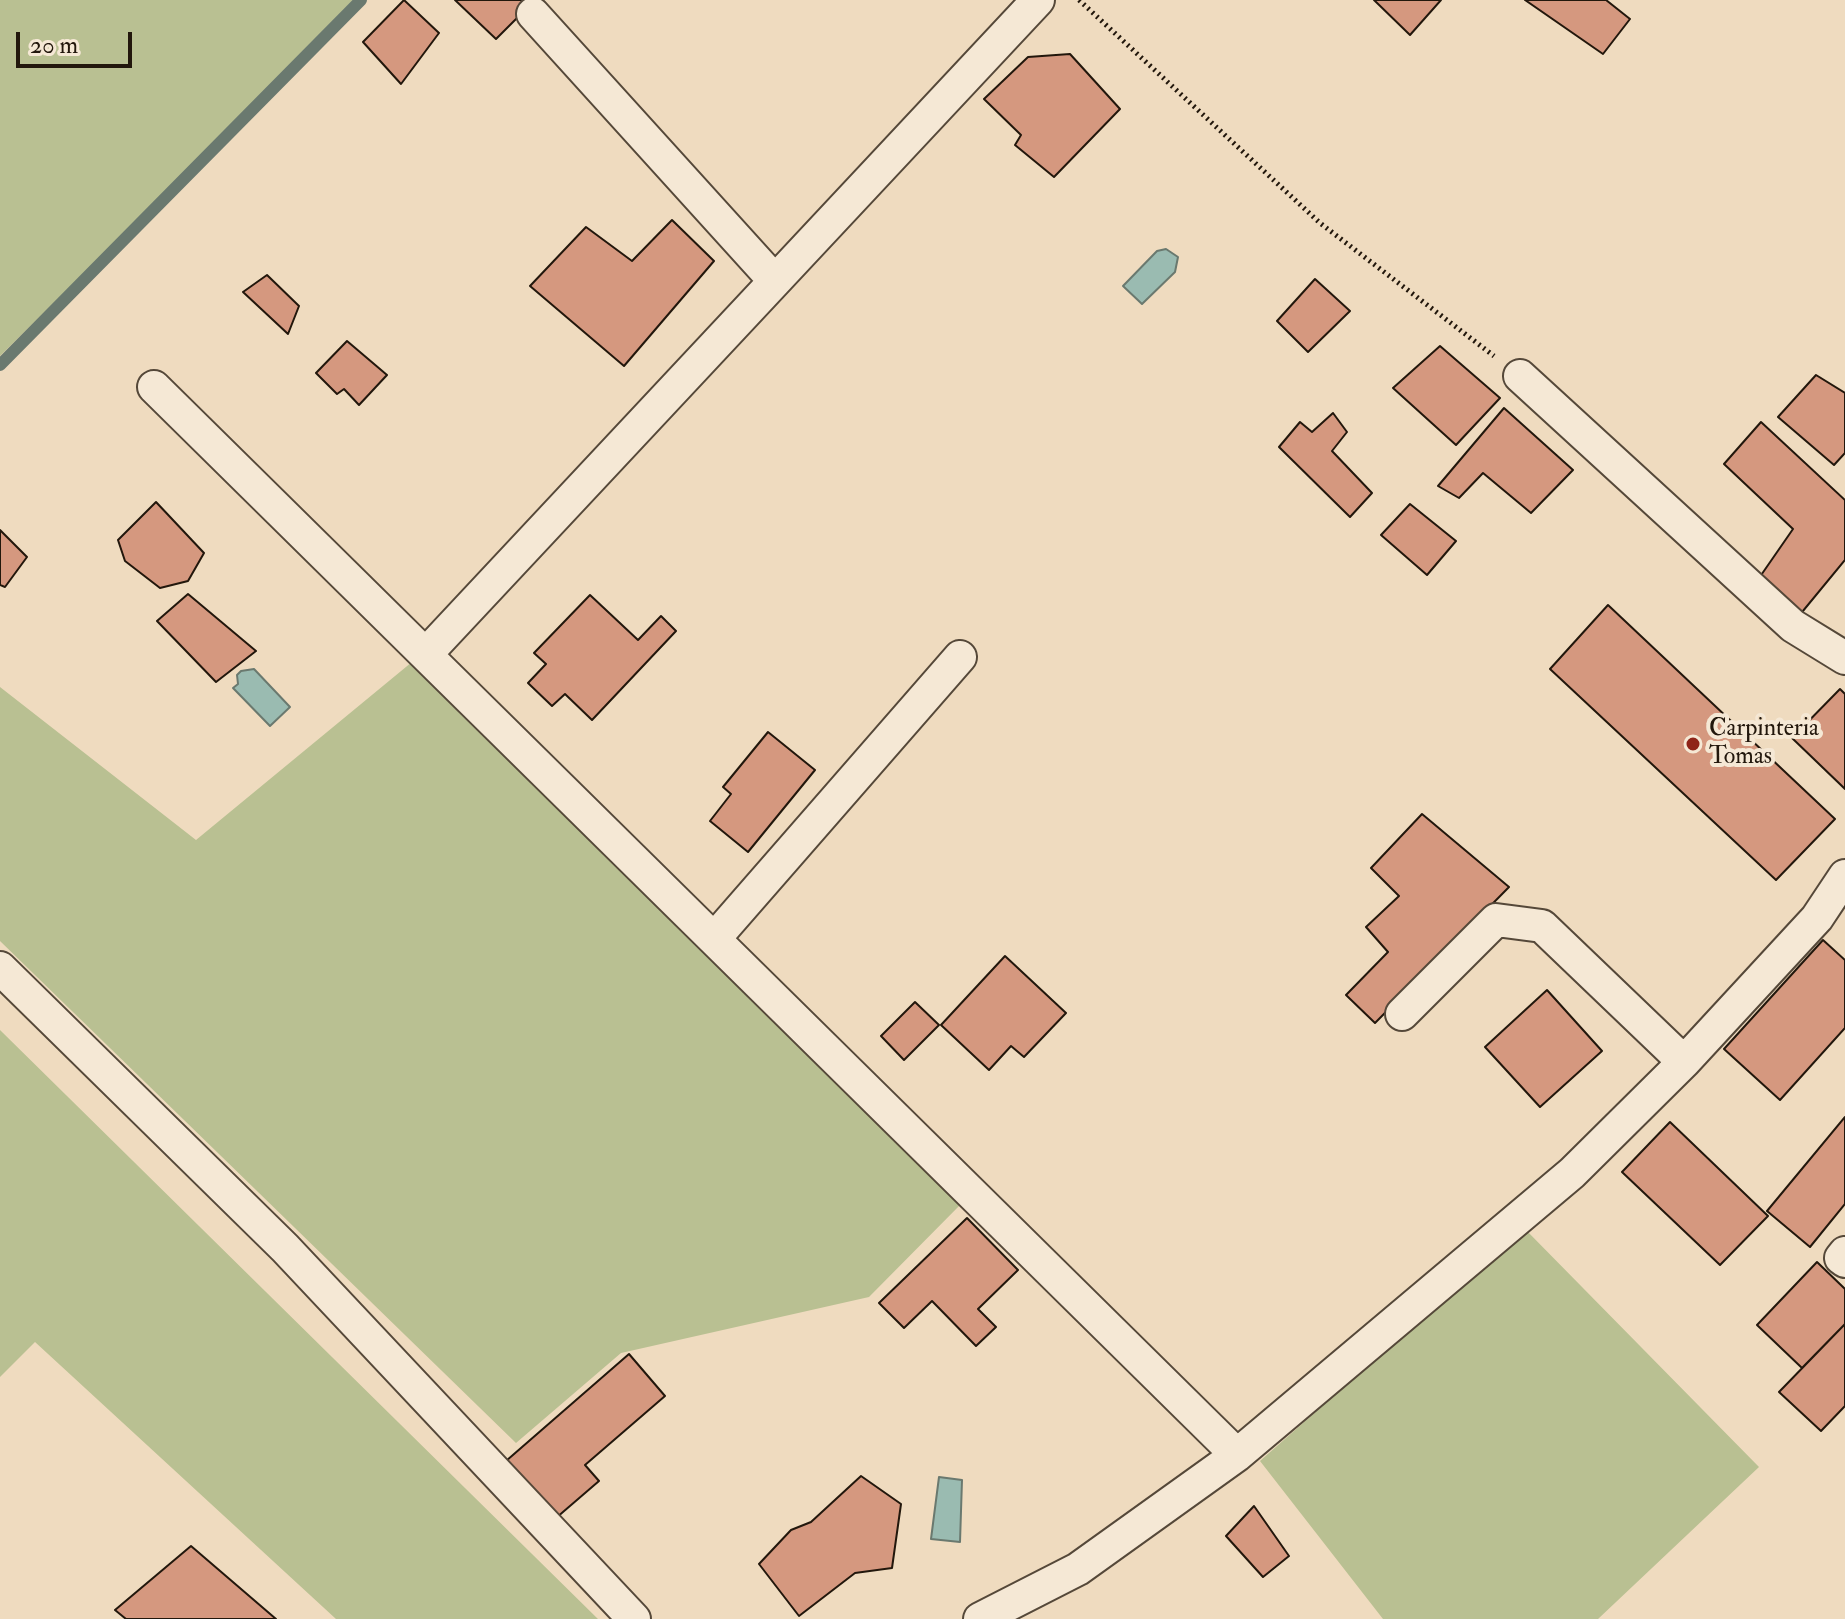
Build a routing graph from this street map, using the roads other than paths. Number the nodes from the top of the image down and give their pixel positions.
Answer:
1 (1038, 0) edge
2 (533, 14) dead end
3 (775, 281) junction
4 (1520, 376) road end
5 (154, 387) dead end
6 (426, 654) junction
7 (960, 657) dead end
8 (1845, 658) edge
9 (1845, 876) edge
10 (714, 939) junction
11 (0, 968) edge
12 (1402, 1014) dead end
13 (1684, 1062) junction
14 (1845, 1253) edge
15 (1845, 1261) edge
16 (1237, 1455) junction
17 (634, 1619) edge
18 (980, 1619) edge

1 - 3 street
2 - 3 street
3 - 6 street
4 - 8 street
5 - 6 street
6 - 10 street
7 - 10 street
9 - 13 street
10 - 16 street
11 - 17 street
12 - 13 street
13 - 16 street
14 - 15 street
16 - 18 street

